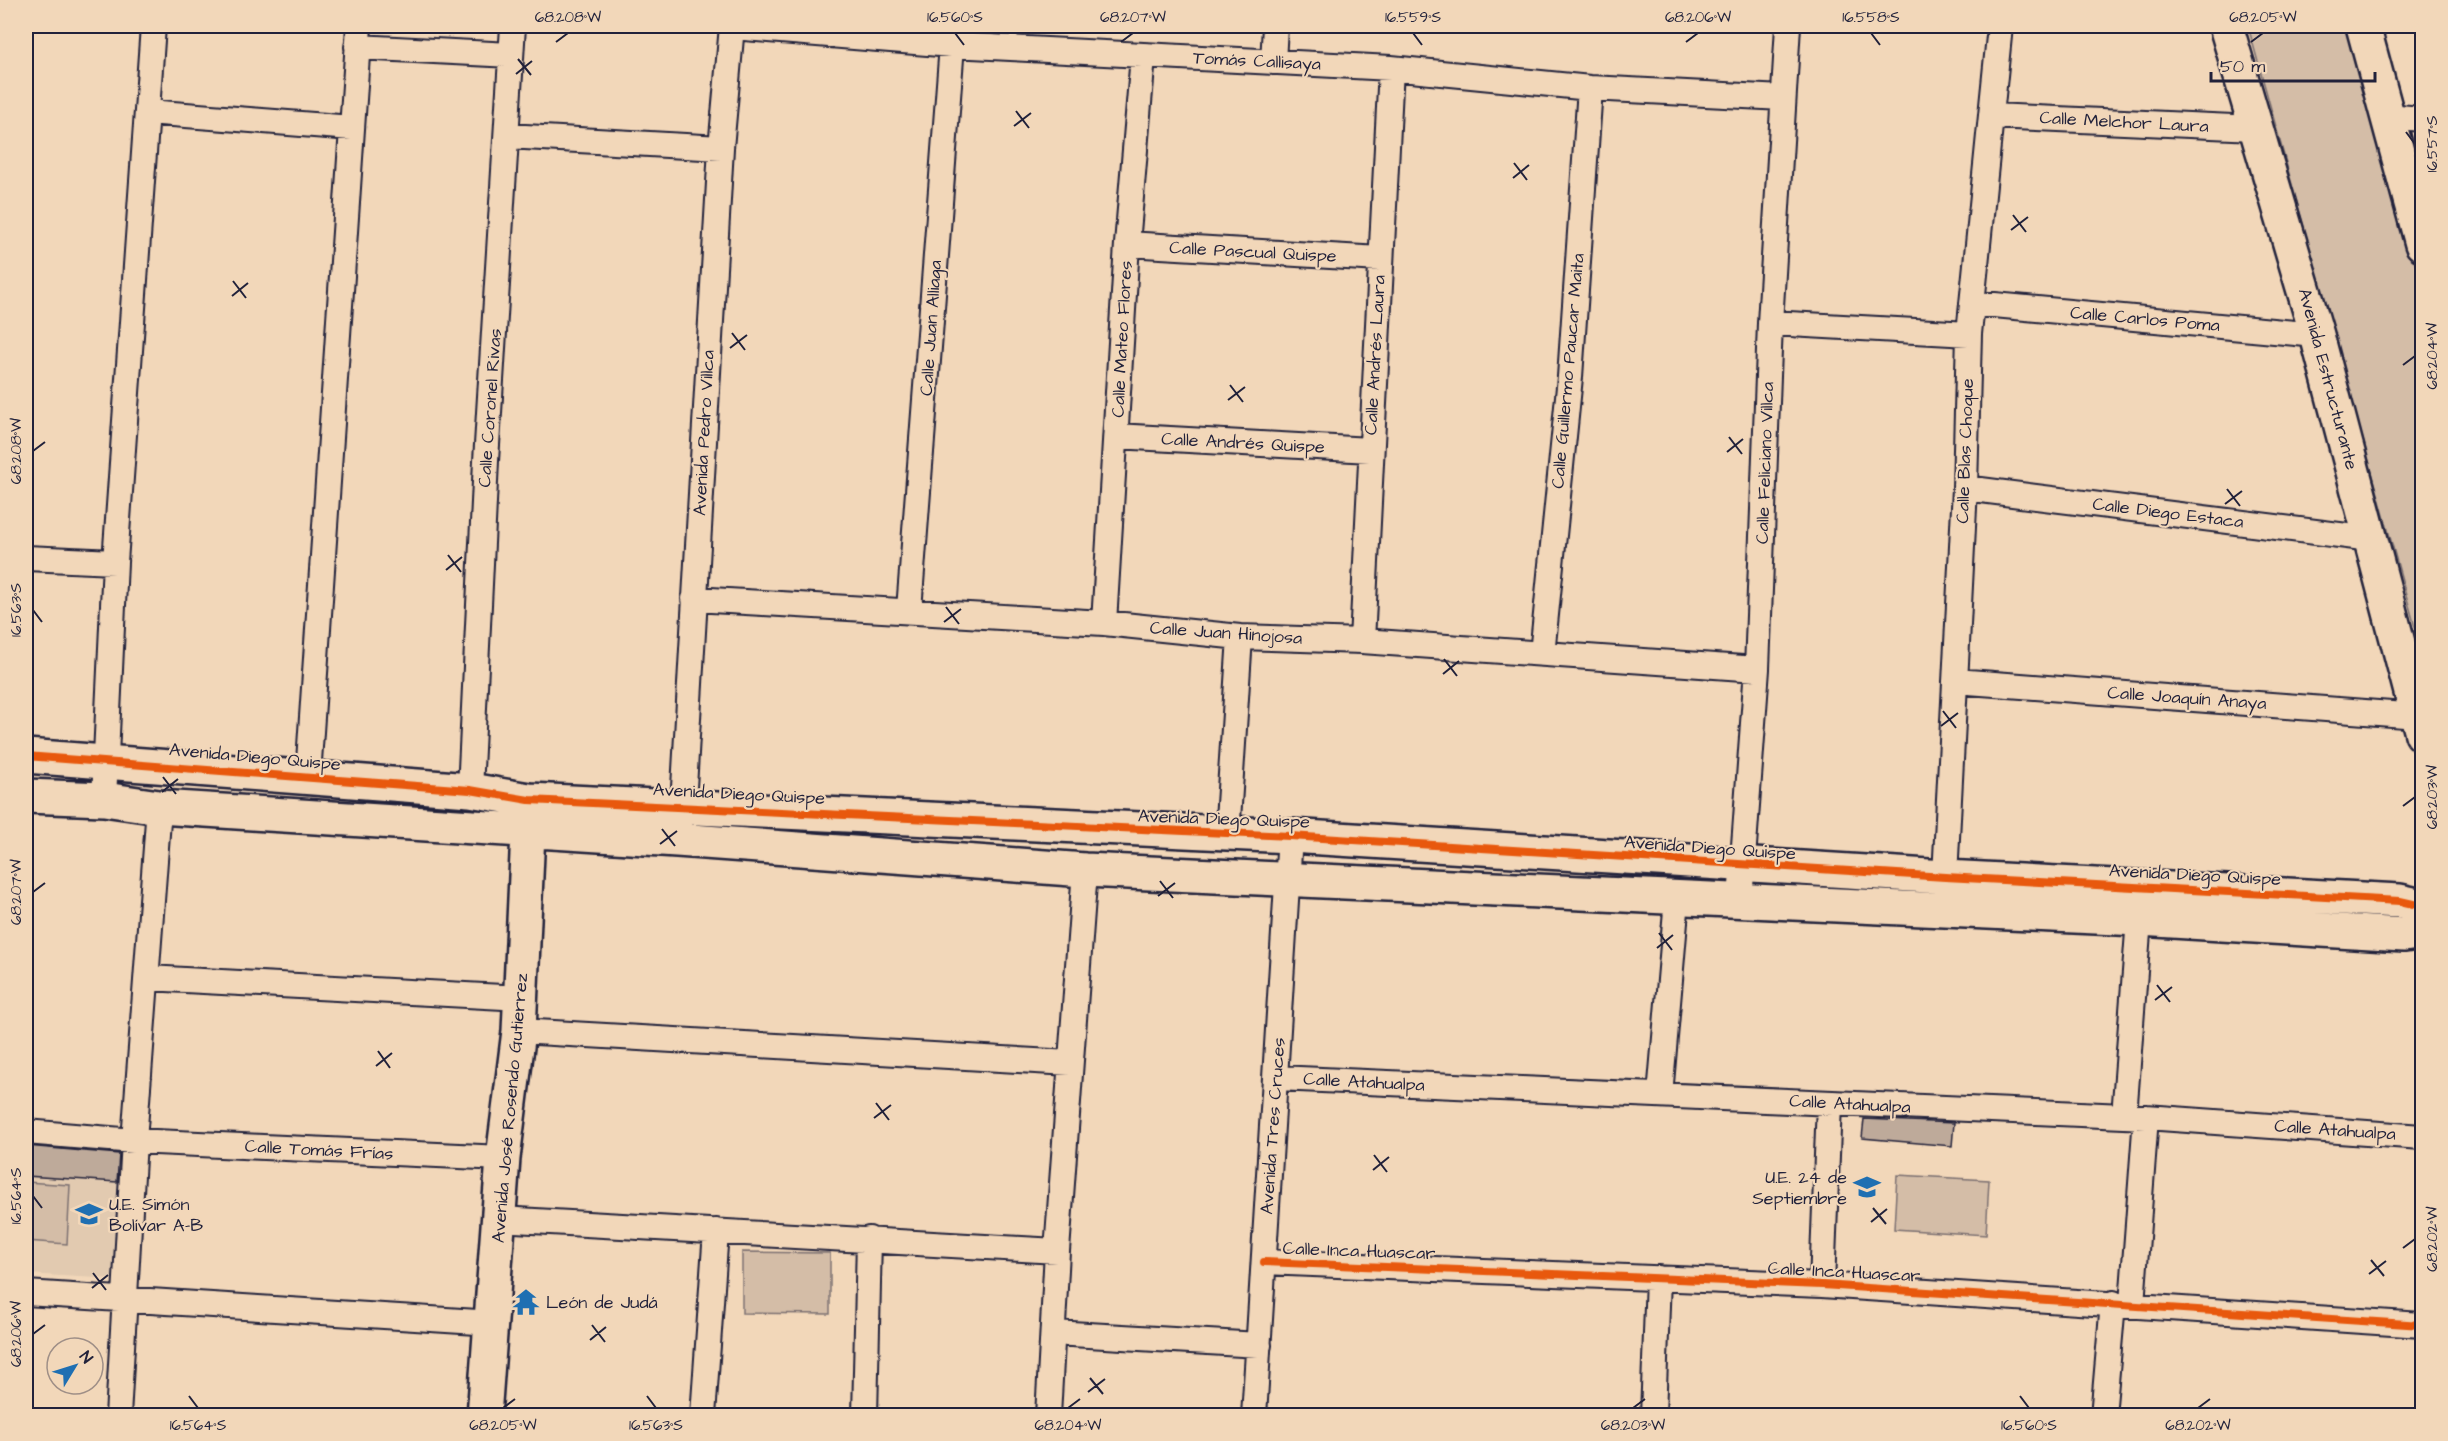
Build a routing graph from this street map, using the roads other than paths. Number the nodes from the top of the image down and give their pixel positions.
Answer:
1 (153, 26) edge
2 (513, 26) edge
3 (732, 26) edge
4 (1275, 26) edge
5 (1788, 26) edge
6 (2000, 26) edge
7 (2226, 26) edge
8 (2363, 26) edge
9 (358, 36) edge
10 (952, 45) junction
11 (511, 55) junction
12 (1143, 56) junction
13 (1273, 62) junction
14 (1391, 68) junction
15 (1590, 88) junction
16 (1783, 98) junction
17 (147, 112) junction
18 (1993, 116) junction
19 (2386, 116) junction
20 (2422, 119) edge
21 (352, 128) junction
22 (2255, 128) junction
23 (507, 136) junction
24 (721, 148) junction
25 (1127, 244) junction
26 (2422, 244) edge
27 (1380, 259) junction
28 (1973, 303) junction
29 (1770, 323) junction
30 (1969, 334) junction
31 (2318, 335) junction
32 (1116, 436) junction
33 (1370, 450) junction
34 (1965, 488) junction
35 (2371, 539) junction
36 (26, 558) edge
37 (115, 562) junction
38 (694, 599) junction
39 (909, 610) junction
40 (1104, 623) junction
41 (1240, 637) junction
42 (1362, 641) junction
43 (1542, 654) junction
44 (1757, 669) junction
45 (1955, 681) junction
46 (2420, 725) edge
47 (26, 756) edge
48 (106, 760) junction
49 (308, 777) junction
50 (470, 790) junction
51 (26, 796) edge
52 (104, 799) junction
53 (683, 805) junction
54 (159, 807) junction
55 (529, 815) junction
56 (1227, 835) junction
57 (1290, 836) junction
58 (677, 840) junction
59 (1742, 865) junction
60 (1085, 870) junction
61 (1945, 877) junction
62 (1288, 880) junction
63 (1677, 899) junction
64 (1740, 900) junction
65 (2422, 906) edge
66 (2139, 919) junction
67 (2422, 932) edge
68 (148, 978) junction
69 (521, 998) junction
70 (519, 1031) junction
71 (1070, 1063) junction
72 (1277, 1078) junction
73 (1660, 1095) junction
74 (1829, 1102) junction
75 (2135, 1116) junction
76 (26, 1131) edge
77 (2422, 1137) edge
78 (134, 1141) junction
79 (503, 1158) junction
80 (499, 1219) junction
81 (716, 1230) junction
82 (869, 1239) junction
83 (1057, 1251) junction
84 (1264, 1262) junction
85 (1658, 1278) junction
86 (1822, 1285) junction
87 (26, 1293) edge
88 (124, 1299) junction
89 (2123, 1304) junction
90 (493, 1323) junction
91 (2422, 1325) edge
92 (1054, 1333) junction
93 (1259, 1345) junction
94 (118, 1416) edge
95 (484, 1416) edge
96 (703, 1416) edge
97 (865, 1416) edge
98 (1048, 1416) edge
99 (1254, 1416) edge
100 (1653, 1416) edge
101 (2103, 1416) edge

1 - 17 street
2 - 11 street, Calle Coronel Rivas
3 - 10 street, Tomás Callisaya
3 - 24 street, Avenida Pedro Villca
4 - 13 street
5 - 16 street, Calle Feliciano Villca
6 - 18 street, Calle Blas Choque
7 - 22 street, Avenida Estructurante
8 - 19 street
9 - 11 street
9 - 21 street
10 - 12 street, Tomás Callisaya
10 - 39 street, Calle Juan Alliaga
11 - 23 street, Calle Coronel Rivas
12 - 13 street, Tomás Callisaya
12 - 25 street, Calle Mateo Flores
13 - 14 street, Tomás Callisaya
14 - 15 street, Tomás Callisaya
14 - 27 street, Calle Andrés Laura
15 - 16 street, Tomás Callisaya
15 - 43 street, Calle Guillermo Paucar Maita
16 - 29 street, Calle Feliciano Villca
17 - 21 street
17 - 37 street
18 - 22 street, Calle Melchor Laura
18 - 28 street, Calle Blas Choque
19 - 20 street
19 - 26 street
21 - 49 street
22 - 31 street, Avenida Estructurante
23 - 24 street
23 - 50 street, Calle Coronel Rivas
24 - 38 street, Avenida Pedro Villca
25 - 27 street, Calle Pascual Quispe
25 - 32 street, Calle Mateo Flores
27 - 33 street, Calle Andrés Laura
28 - 30 street, Calle Blas Choque
28 - 31 street, Calle Carlos Poma
29 - 30 street
29 - 44 street, Calle Feliciano Villca
30 - 34 street, Calle Blas Choque
31 - 35 street, Avenida Estructurante
32 - 33 street, Calle Andrés Quispe
32 - 40 street, Calle Mateo Flores
33 - 42 street, Calle Andrés Laura
34 - 35 street, Calle Diego Estaca
34 - 45 street, Calle Blas Choque
35 - 46 street, Avenida Estructurante
36 - 37 street
37 - 48 street
38 - 39 street, Calle Juan Hinojosa
38 - 53 street, Avenida Pedro Villca
39 - 40 street, Calle Juan Hinojosa
40 - 41 street, Calle Juan Hinojosa
41 - 42 street, Calle Juan Hinojosa
41 - 56 street
42 - 43 street, Calle Juan Hinojosa
43 - 44 street, Calle Juan Hinojosa
44 - 59 street, Calle Feliciano Villca
45 - 46 street, Calle Joaquín Anaya
45 - 61 street, Calle Blas Choque
47 - 48 street, Avenida Diego Quispe
48 - 49 street, Avenida Diego Quispe
48 - 52 street
49 - 50 street, Avenida Diego Quispe
50 - 55 street, Avenida Diego Quispe
51 - 52 street, Avenida Diego Quispe
52 - 54 street, Avenida Diego Quispe
53 - 55 street, Avenida Diego Quispe
53 - 56 street, Avenida Diego Quispe
53 - 58 street, Avenida Pedro Villca
54 - 55 street, Avenida Diego Quispe
54 - 68 street
55 - 58 street, Avenida Diego Quispe
55 - 69 street, Avenida José Rosendo Gutierrez
56 - 57 street, Avenida Diego Quispe
57 - 59 street, Avenida Diego Quispe
57 - 62 street, Avenida Tres Cruces
58 - 60 street, Avenida Diego Quispe
59 - 61 street, Avenida Diego Quispe
59 - 64 street, Calle Feliciano Villca
60 - 62 street, Avenida Diego Quispe
60 - 71 street
61 - 65 street, Avenida Diego Quispe
62 - 63 street, Avenida Diego Quispe
62 - 72 street, Avenida Tres Cruces
63 - 64 street, Avenida Diego Quispe
63 - 73 street
64 - 66 street, Avenida Diego Quispe
66 - 67 street, Avenida Diego Quispe
66 - 75 street
68 - 69 street
68 - 78 street
69 - 70 street, Avenida José Rosendo Gutierrez
70 - 71 street
70 - 79 street, Avenida José Rosendo Gutierrez
71 - 83 street
72 - 73 street, Calle Atahualpa
72 - 84 street, Avenida Tres Cruces
73 - 74 street, Calle Atahualpa
74 - 75 street, Calle Atahualpa
74 - 86 street
75 - 77 street, Calle Atahualpa
75 - 89 street
76 - 78 street, Calle Tomás Frías
78 - 79 street, Calle Tomás Frías
78 - 88 street
79 - 80 street, Avenida José Rosendo Gutierrez
80 - 81 street
80 - 90 street, Avenida José Rosendo Gutierrez
81 - 82 street
81 - 96 street
82 - 83 street
82 - 97 street
83 - 92 street
84 - 85 street, Calle Inca Huascar
84 - 93 street, Avenida Tres Cruces
85 - 86 street, Calle Inca Huascar
85 - 100 street
86 - 89 street, Calle Inca Huascar
87 - 88 street
88 - 90 street
88 - 94 street
89 - 91 street, Calle Inca Huascar
89 - 101 street
90 - 95 street, Avenida José Rosendo Gutierrez
92 - 93 street
92 - 98 street
93 - 99 street, Avenida Tres Cruces

